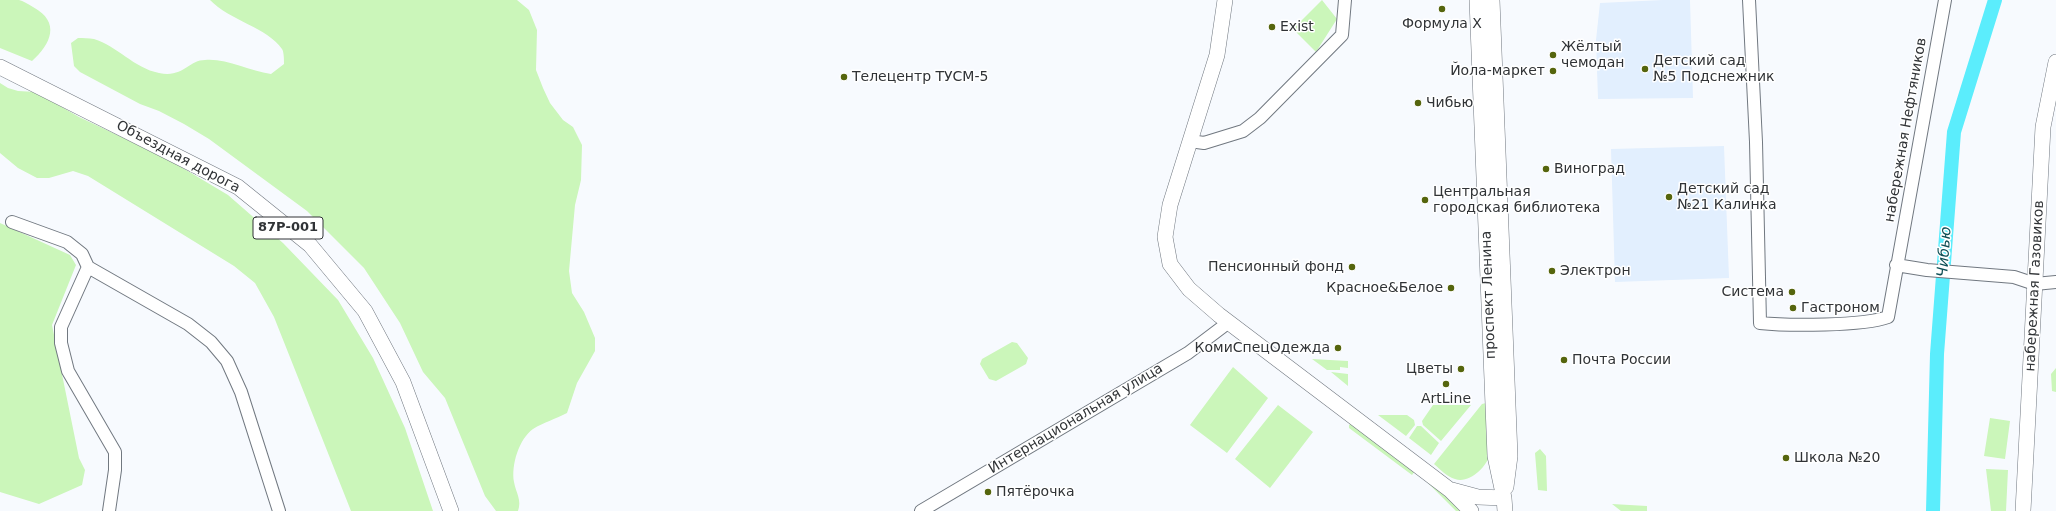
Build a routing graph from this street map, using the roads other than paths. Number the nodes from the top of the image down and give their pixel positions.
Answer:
1 (1225, 0) edge
2 (1345, 0) edge
3 (1477, 0) edge
4 (1492, 0) edge
5 (1749, 0) edge
6 (1946, 0) edge
7 (2056, 62) edge
8 (0, 67) edge
9 (1487, 68) junction
10 (1190, 141) junction
11 (12, 222) dead end
12 (1896, 265) junction
13 (88, 266) junction
14 (2056, 282) edge
15 (2035, 284) junction
16 (1229, 322) junction
17 (1450, 490) junction
18 (1505, 504) edge
19 (109, 511) edge
20 (279, 511) edge
21 (451, 511) edge
22 (921, 511) edge
23 (1471, 511) edge
24 (2023, 511) edge

1 - 10 main road
2 - 10 street
3 - 9 main road, проспект Ленина
4 - 9 main road, проспект Ленина
5 - 12 street, набережная Нефтяников
6 - 12 street, набережная Нефтяников
7 - 15 main road, набережная Газовиков
8 - 21 main road, Объездная дорога / 87Р-001
9 - 18 main road, проспект Ленина
10 - 16 main road
11 - 13 street
12 - 15 street
13 - 19 street
13 - 20 street
14 - 15 street
15 - 24 main road, набережная Газовиков
16 - 17 main road
16 - 22 street, Интернациональная улица
17 - 18 main road
17 - 23 main road

